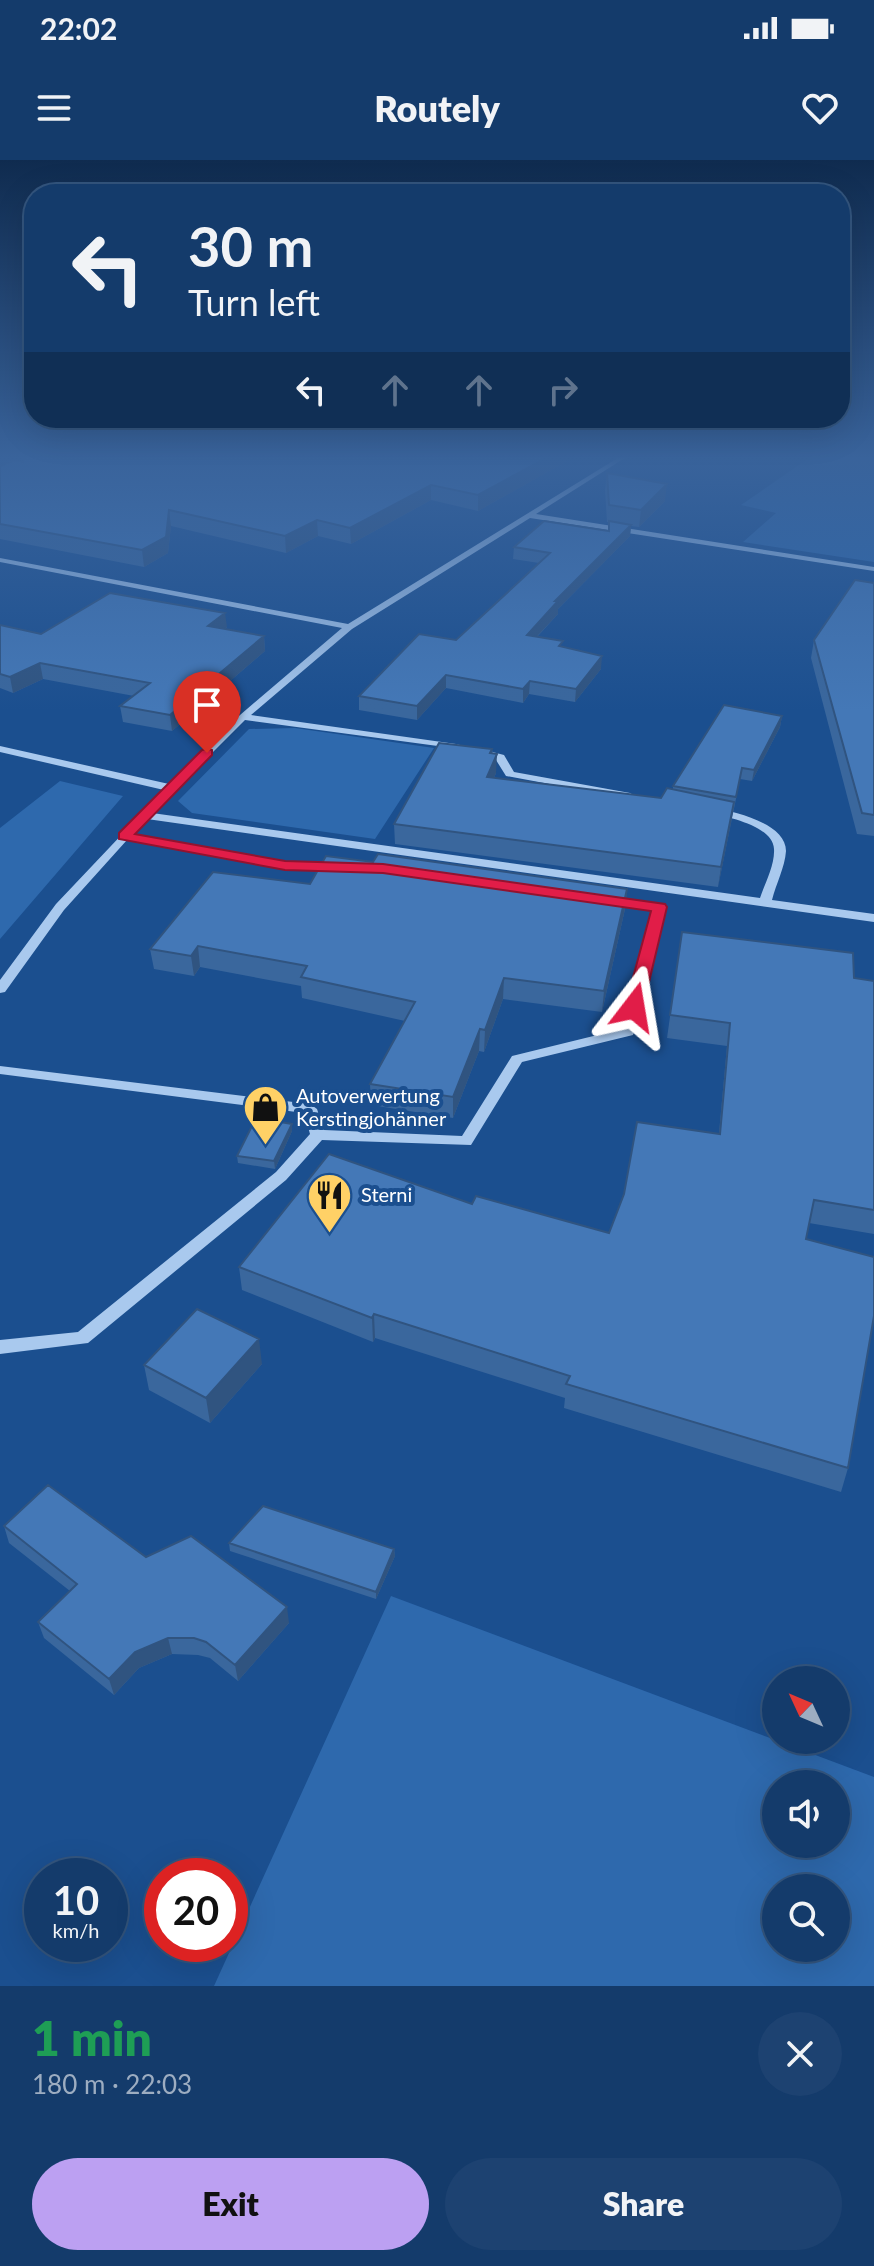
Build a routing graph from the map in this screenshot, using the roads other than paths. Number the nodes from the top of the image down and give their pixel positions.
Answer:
1 (485, 541) edge
2 (695, 541) edge
3 (0, 560) edge
4 (874, 569) edge
5 (349, 627) junction
6 (243, 717) junction
7 (0, 749) edge
8 (171, 788) junction
9 (645, 798) edge
10 (705, 809) edge
11 (144, 815) junction
12 (124, 836) junction
13 (355, 867) edge
14 (598, 899) edge
15 (765, 902) junction
16 (874, 918) edge
17 (0, 989) edge
18 (0, 1070) edge
19 (318, 1135) junction
20 (0, 1347) edge

1 - 5 street
2 - 4 street
3 - 5 street
5 - 6 street
6 - 8 street
6 - 9 street
7 - 8 street
8 - 11 street
10 - 15 street
11 - 12 street
11 - 15 street
12 - 13 street
12 - 17 street
14 - 19 street
15 - 16 street
18 - 19 street
19 - 20 street

